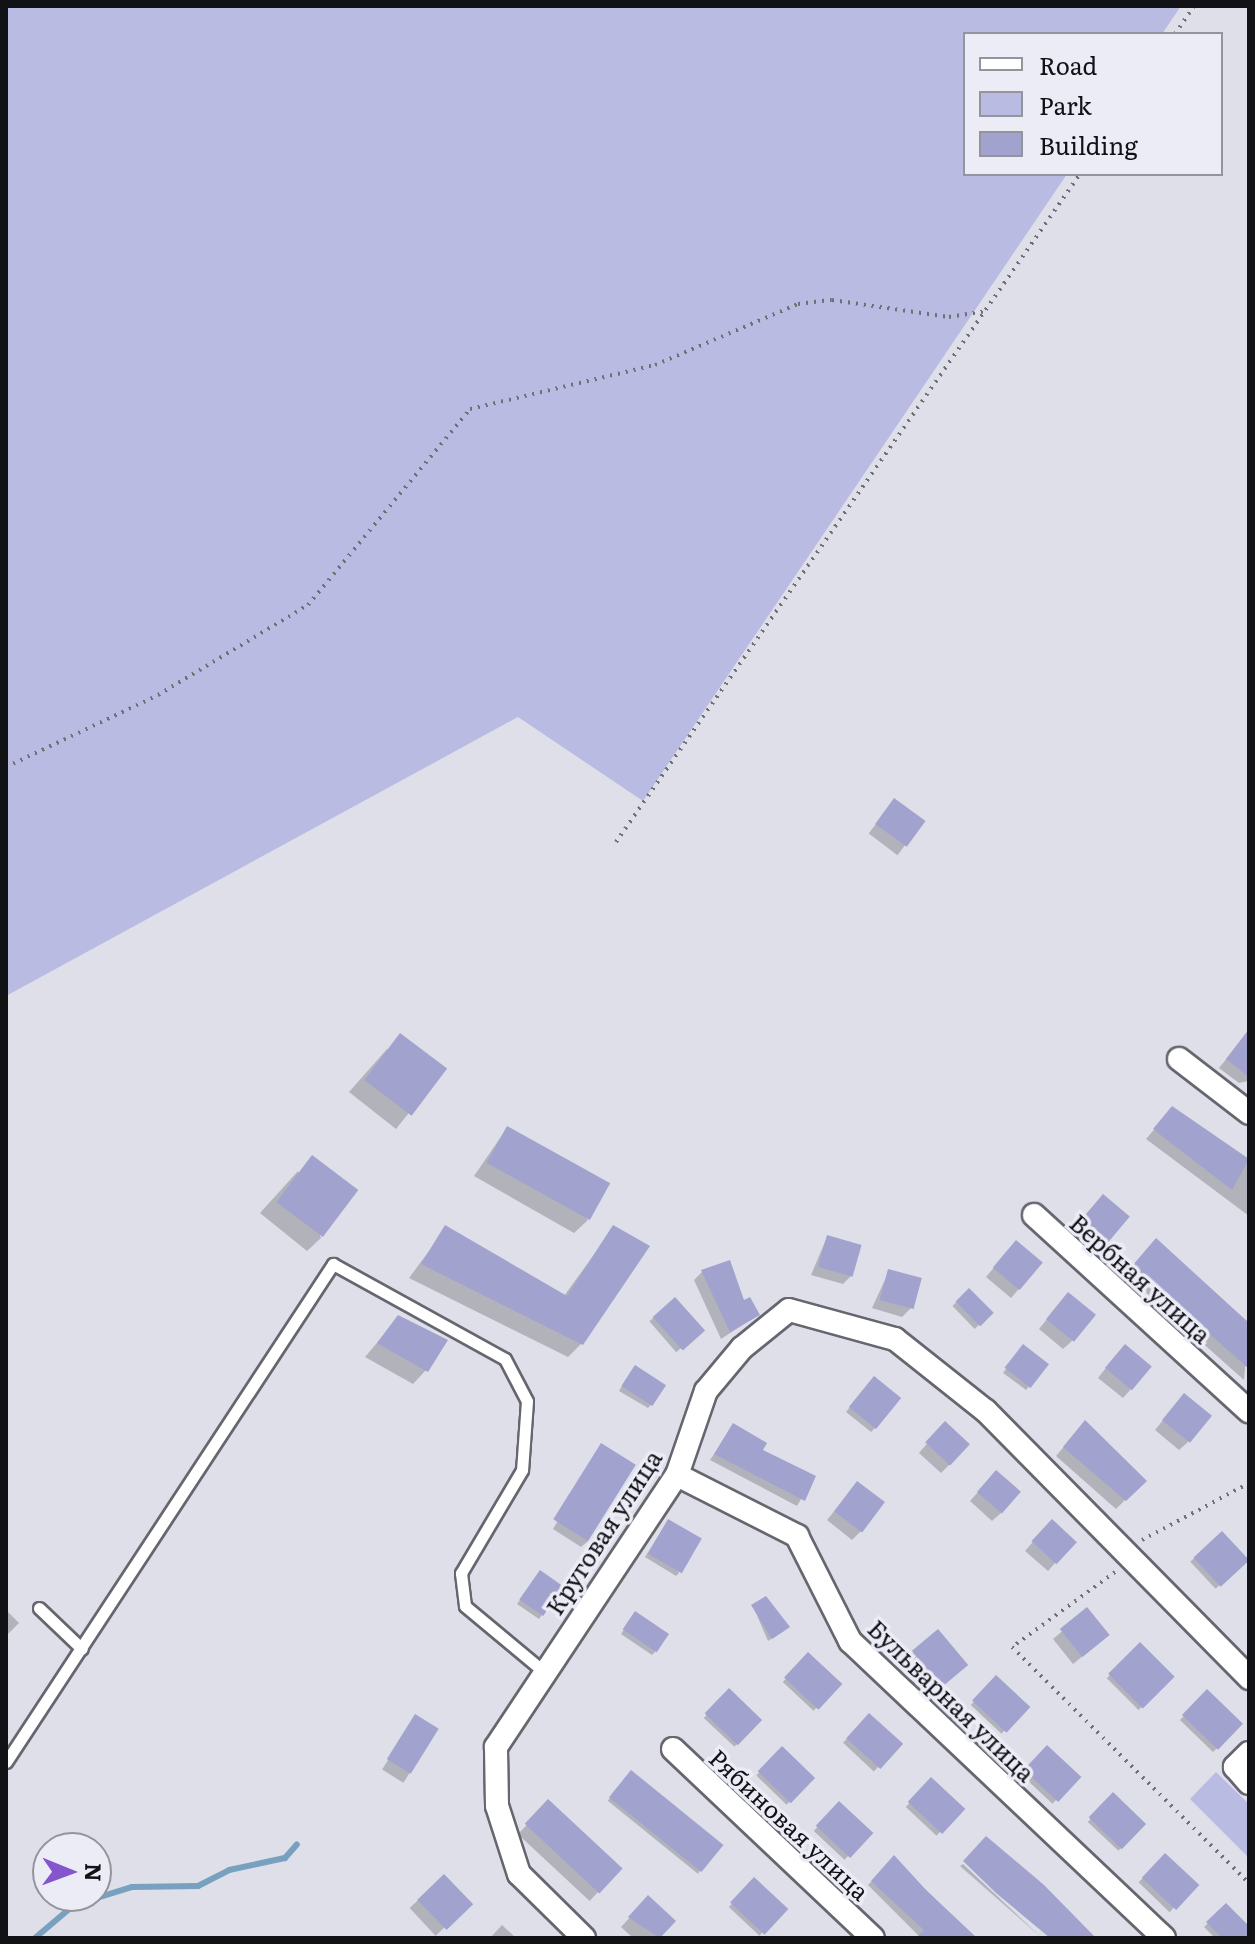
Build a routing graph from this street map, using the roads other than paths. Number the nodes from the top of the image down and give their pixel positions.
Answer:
1 (1179, 1059) dead end
2 (1249, 1113) edge
3 (1034, 1215) dead end
4 (1249, 1411) edge
5 (677, 1475) junction
6 (39, 1608) dead end
7 (82, 1649) junction
8 (543, 1671) junction
9 (1249, 1678) edge
10 (673, 1749) dead end
11 (1249, 1753) edge
12 (6, 1762) edge
13 (1249, 1783) edge
14 (584, 1938) edge
15 (873, 1938) edge
16 (1164, 1938) edge

1 - 2 street
3 - 4 street, Вербная улица
5 - 8 street, Круговая улица
5 - 9 street, Круговая улица
5 - 16 street, Бульварная улица
6 - 7 lane
7 - 8 lane
7 - 12 lane
8 - 14 street, Круговая улица
10 - 15 street, Рябиновая улица
11 - 13 street

